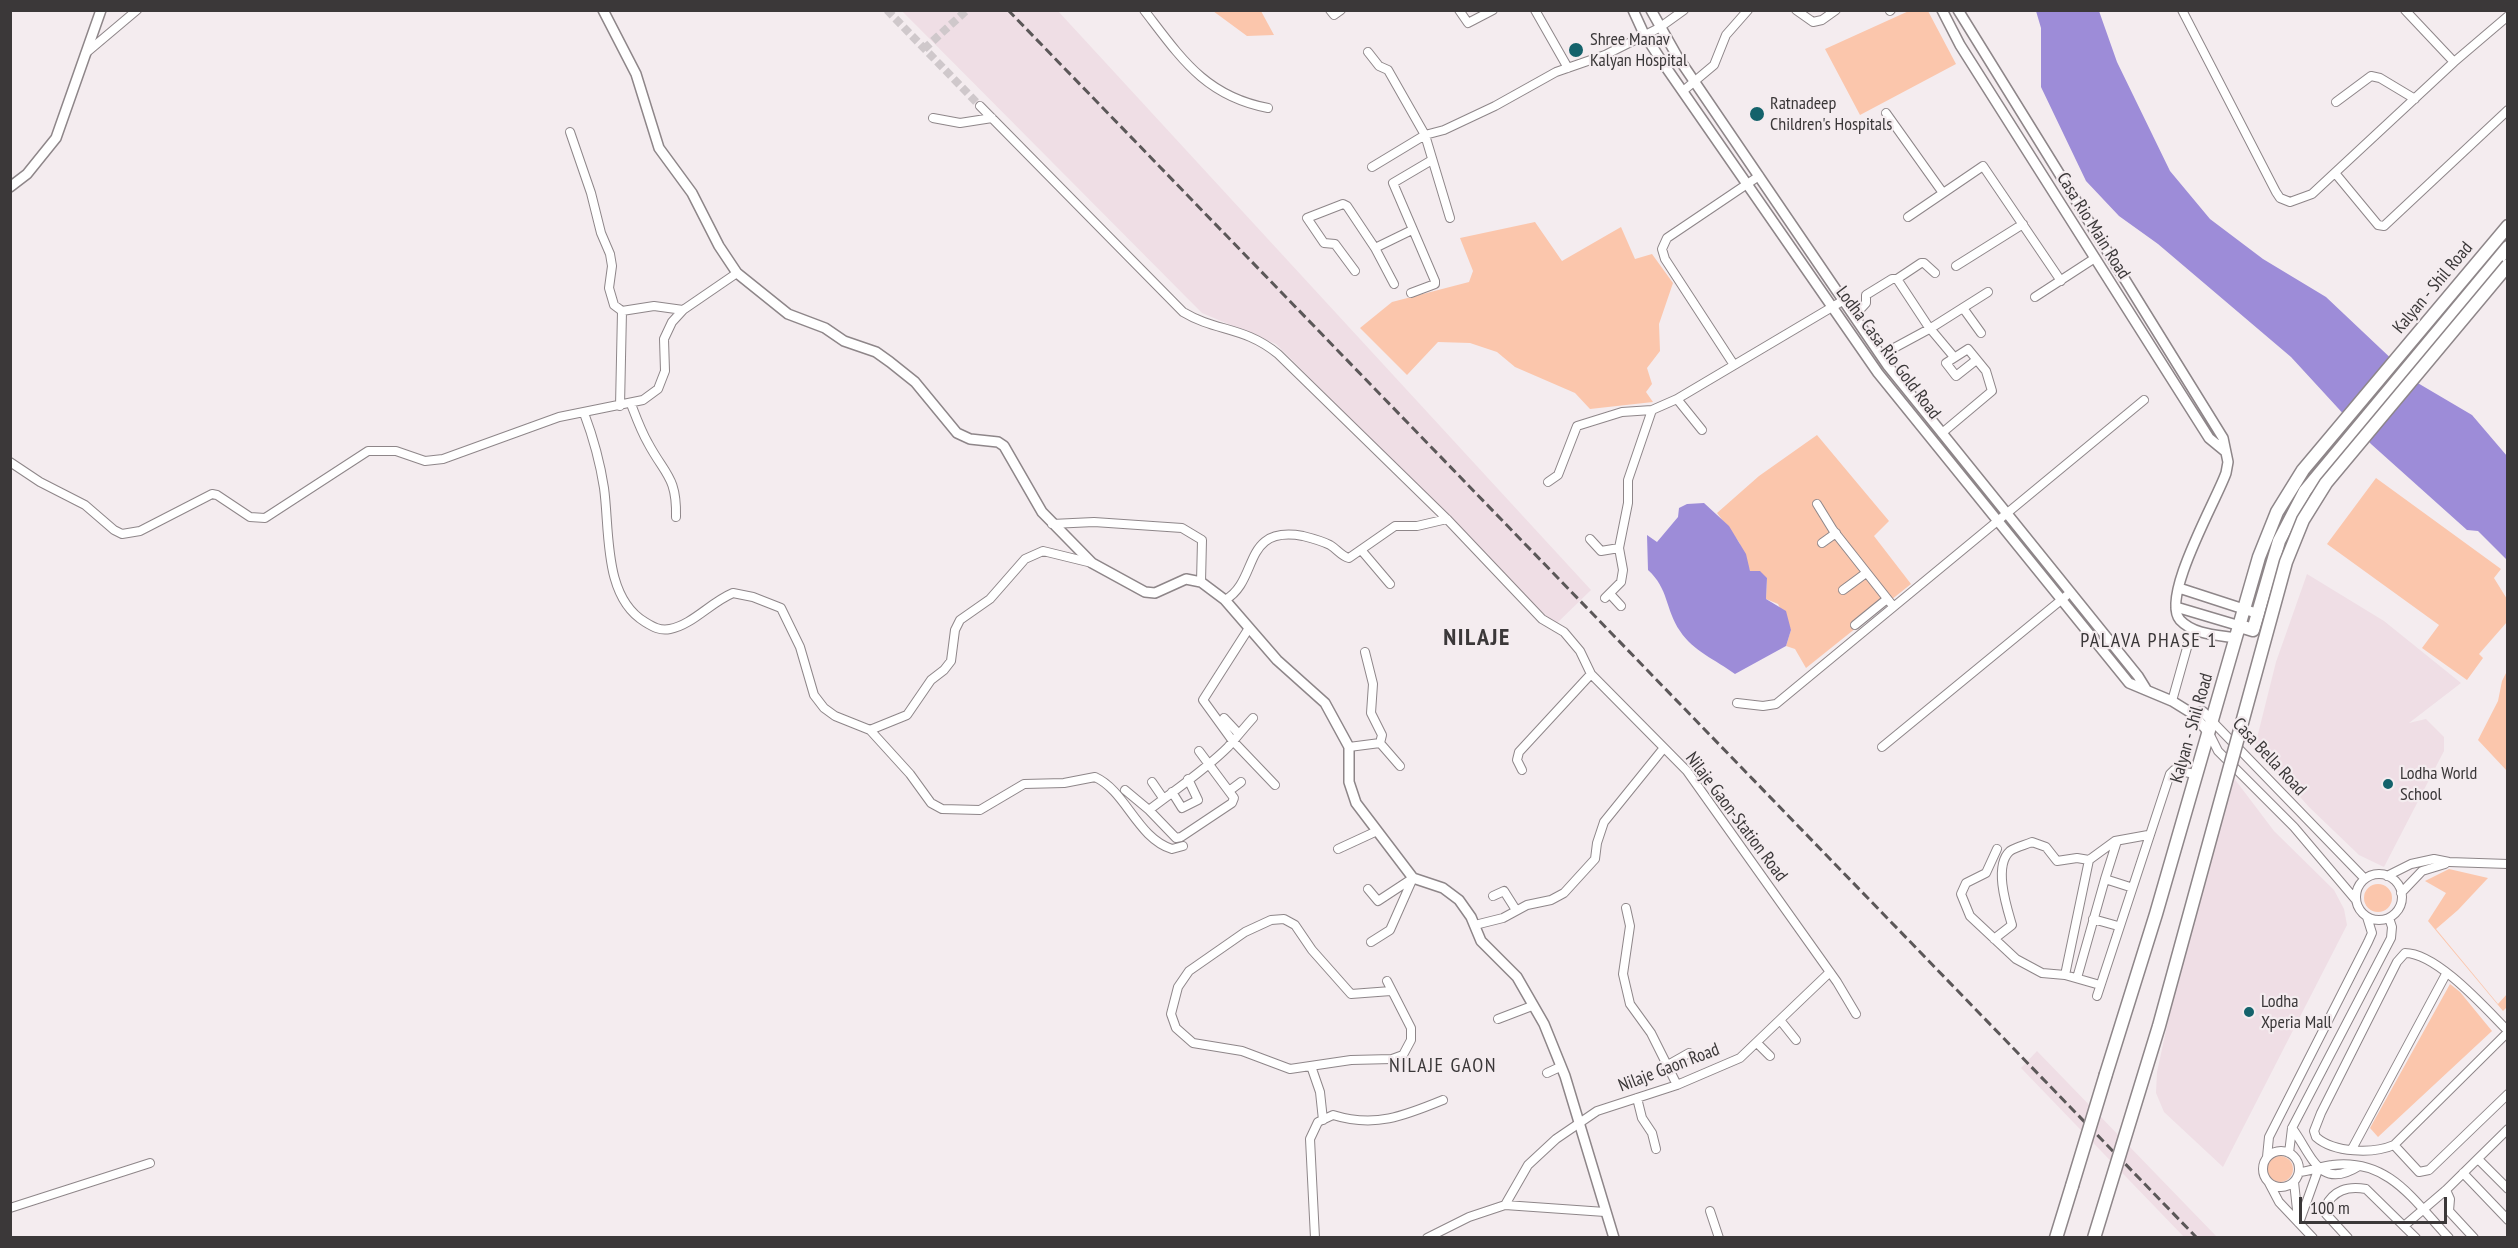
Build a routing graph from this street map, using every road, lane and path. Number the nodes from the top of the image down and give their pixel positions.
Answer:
1 (101, 10) edge
2 (137, 10) edge
3 (603, 10) edge
4 (1144, 10) edge
5 (1330, 10) edge
6 (1341, 10) edge
7 (1459, 10) edge
8 (1493, 10) edge
9 (1535, 10) edge
10 (1633, 10) edge
11 (1651, 10) edge
12 (1683, 10) edge
13 (1748, 10) edge
14 (1796, 10) edge
15 (1836, 10) edge
16 (1942, 10) edge
17 (1958, 10) edge
18 (2182, 10) edge
19 (2405, 10) edge
20 (2508, 16) edge
21 (1659, 28) junction
22 (1644, 34) junction
23 (1368, 52) dead end
24 (86, 53) junction
25 (2454, 62) junction
26 (1568, 68) junction
27 (1695, 83) junction
28 (1683, 91) junction
29 (2012, 97) junction
30 (2415, 99) junction
31 (2336, 102) dead end
32 (1998, 105) junction
33 (980, 106) tunnel mouth
34 (1268, 108) dead end
35 (2508, 110) edge
36 (1886, 112) dead end
37 (933, 118) dead end
38 (992, 118) junction
39 (570, 132) dead end
40 (1425, 135) junction
41 (1432, 160) junction
42 (1372, 167) dead end
43 (2335, 173) junction
44 (1759, 176) junction
45 (1748, 184) junction
46 (10, 187) edge
47 (1943, 193) junction
48 (1908, 217) dead end
49 (1450, 219) dead end
50 (2023, 224) junction
51 (2508, 226) edge
52 (1412, 230) junction
53 (2508, 247) edge
54 (1375, 248) junction
55 (2095, 258) junction
56 (2488, 260) junction
57 (2508, 265) edge
58 (1956, 266) dead end
59 (1354, 271) dead end
60 (737, 273) junction
61 (1935, 273) dead end
62 (1897, 279) junction
63 (2061, 281) junction
64 (1394, 284) dead end
65 (1988, 292) dead end
66 (1411, 293) dead end
67 (2035, 297) dead end
68 (1844, 300) junction
69 (1832, 307) junction
70 (1963, 308) junction
71 (682, 310) junction
72 (622, 311) junction
73 (1854, 316) junction
74 (1931, 328) junction
75 (1981, 333) dead end
76 (1881, 355) junction
77 (1954, 357) junction
78 (1976, 361) junction
79 (1734, 365) junction
80 (1677, 399) junction
81 (2144, 400) dead end
82 (631, 404) junction
83 (620, 406) junction
84 (1652, 410) junction
85 (584, 413) junction
86 (1702, 430) dead end
87 (1942, 433) junction
88 (2226, 452) junction
89 (10, 462) edge
90 (1548, 482) dead end
91 (1817, 504) dead end
92 (2008, 514) junction
93 (676, 516) dead end
94 (1447, 519) junction
95 (1998, 522) junction
96 (1052, 524) junction
97 (1836, 533) junction
98 (1590, 539) dead end
99 (1822, 543) dead end
100 (1619, 548) junction
101 (1362, 551) junction
102 (1092, 563) junction
103 (1866, 573) junction
104 (1201, 582) junction
105 (1390, 584) dead end
106 (2179, 588) junction
107 (1843, 590) dead end
108 (2070, 592) junction
109 (1887, 599) junction
110 (2061, 599) junction
111 (1225, 600) junction
112 (1621, 606) dead end
113 (1893, 606) junction
114 (2176, 607) junction
115 (2244, 608) junction
116 (2259, 614) junction
117 (1855, 625) dead end
118 (1249, 628) junction
119 (2193, 630) junction
120 (2238, 632) junction
121 (1365, 652) dead end
122 (1591, 674) junction
123 (2146, 689) junction
124 (2172, 701) junction
125 (1737, 703) dead end
126 (2193, 714) junction
127 (1224, 718) dead end
128 (1253, 718) dead end
129 (2211, 719) junction
130 (870, 730) junction
131 (2209, 733) junction
132 (1235, 737) junction
133 (1380, 743) junction
134 (1349, 747) junction
135 (1882, 747) dead end
136 (1663, 749) junction
137 (1199, 751) dead end
138 (1208, 763) junction
139 (1400, 766) dead end
140 (1522, 771) dead end
141 (2195, 774) junction
142 (1188, 779) junction
143 (1152, 782) dead end
144 (1241, 782) dead end
145 (1275, 785) dead end
146 (1125, 790) dead end
147 (1229, 791) junction
148 (1172, 792) junction
149 (1163, 798) junction
150 (1149, 810) junction
151 (1377, 831) junction
152 (2148, 835) junction
153 (2117, 841) junction
154 (1183, 846) dead end
155 (1338, 849) dead end
156 (1997, 849) dead end
157 (2090, 860) junction
158 (2449, 862) junction
159 (2508, 864) edge
160 (2387, 876) junction
161 (1413, 878) junction
162 (2105, 879) junction
163 (2365, 879) junction
164 (2130, 887) junction
165 (1368, 890) dead end
166 (2401, 893) junction
167 (1493, 896) dead end
168 (2355, 899) junction
169 (1626, 908) dead end
170 (1516, 910) junction
171 (2367, 917) junction
172 (2389, 918) junction
173 (2093, 919) junction
174 (1475, 925) junction
175 (2118, 926) junction
176 (1994, 939) junction
177 (1371, 942) dead end
178 (1830, 972) junction
179 (2446, 974) junction
180 (2065, 975) junction
181 (2077, 978) junction
182 (1387, 981) dead end
183 (2100, 985) junction
184 (1391, 992) junction
185 (2097, 996) dead end
186 (1532, 1006) junction
187 (1856, 1014) dead end
188 (1498, 1019) dead end
189 (1780, 1020) junction
190 (2508, 1032) edge
191 (1796, 1040) dead end
192 (1757, 1043) junction
193 (1689, 1053) dead end
194 (1770, 1056) dead end
195 (1311, 1066) junction
196 (1666, 1066) junction
197 (1560, 1067) junction
198 (1547, 1073) dead end
199 (1677, 1085) junction
200 (2508, 1094) edge
201 (1637, 1098) junction
202 (1443, 1100) dead end
203 (1323, 1120) junction
204 (1580, 1123) junction
205 (2292, 1128) junction
206 (2507, 1131) edge
207 (2394, 1145) junction
208 (1656, 1149) dead end
209 (2352, 1149) junction
210 (2289, 1153) junction
211 (2267, 1157) junction
212 (2478, 1159) junction
213 (150, 1163) dead end
214 (2318, 1170) junction
215 (2300, 1172) junction
216 (2463, 1173) junction
217 (2265, 1178) junction
218 (2294, 1182) junction
219 (2508, 1189) edge
220 (2446, 1190) junction
221 (1505, 1205) junction
222 (10, 1208) edge
223 (2422, 1210) junction
224 (1710, 1211) dead end
225 (1605, 1212) junction
226 (2508, 1220) edge
227 (2299, 1223) junction
228 (2404, 1226) junction
229 (1315, 1238) edge
230 (1427, 1238) edge
231 (1614, 1238) edge
232 (1719, 1238) edge
233 (2056, 1238) edge
234 (2094, 1238) edge
235 (2313, 1238) edge
236 (2348, 1238) edge
237 (2416, 1238) edge
238 (2449, 1238) edge
239 (2474, 1238) edge

1 - 24 street
2 - 24 street
3 - 60 street
4 - 34 street
5 - 6 street
7 - 8 street
9 - 26 street
10 - 22 street, Lodha Casa Rio Gold Road
11 - 21 street, Lodha Casa Rio Gold Road
12 - 21 street
13 - 27 street
14 - 15 street
16 - 32 street, Casa Rio Main Road
17 - 29 street, Casa Rio Main Road
18 - 43 street
19 - 25 street
20 - 25 street
21 - 22 street
21 - 27 street, Lodha Casa Rio Gold Road
22 - 26 street
22 - 28 street, Lodha Casa Rio Gold Road
23 - 40 street
24 - 46 street
25 - 30 street
26 - 40 street
27 - 28 street
27 - 44 street, Lodha Casa Rio Gold Road
28 - 45 street, Lodha Casa Rio Gold Road
29 - 32 street
29 - 88 street, Casa Rio Main Road
30 - 31 street
30 - 43 street
32 - 55 street, Casa Rio Main Road
33 - 38 street, Nilaje Gaon-Station Road
35 - 43 street
36 - 47 street
37 - 38 street
38 - 94 street, Nilaje Gaon-Station Road
39 - 72 street
40 - 41 street
40 - 42 street
41 - 49 street
41 - 52 street
44 - 45 street
44 - 68 street, Lodha Casa Rio Gold Road
45 - 69 street, Lodha Casa Rio Gold Road
45 - 79 street
47 - 48 street
47 - 50 street
50 - 58 street
50 - 63 street
51 - 56 main road, Kalyan - Shil Road
52 - 54 street
52 - 66 street
53 - 56 main road, Kalyan - Shil Road
54 - 59 street
54 - 64 street
55 - 63 street
55 - 88 street, Casa Rio Main Road
56 - 115 main road, Kalyan - Shil Road
56 - 116 main road, Kalyan - Shil Road
57 - 234 main road, bridge
60 - 71 street
60 - 96 street
61 - 62 street
62 - 73 street
62 - 74 street
63 - 67 street
65 - 70 street
68 - 69 street
68 - 73 street, Lodha Casa Rio Gold Road
69 - 79 street
69 - 95 street, Lodha Casa Rio Gold Road
70 - 74 street
70 - 75 street
71 - 72 street
71 - 82 street
72 - 83 street
73 - 76 street, Lodha Casa Rio Gold Road
74 - 76 street
74 - 77 street
76 - 87 street, Lodha Casa Rio Gold Road
77 - 78 street
77 - 78 street
78 - 87 street
79 - 80 street
80 - 84 street
80 - 86 street
81 - 92 street
82 - 83 street
82 - 93 street
83 - 85 street
84 - 90 street
84 - 100 street
85 - 89 street
85 - 130 street
87 - 92 street, Lodha Casa Rio Gold Road
88 - 106 street, Casa Rio Main Road
91 - 97 street
92 - 95 street
92 - 108 street, Lodha Casa Rio Gold Road
94 - 101 street
94 - 122 street, Nilaje Gaon-Station Road
95 - 110 street, Lodha Casa Rio Gold Road
95 - 113 street
96 - 102 street
96 - 104 street
97 - 99 street
97 - 103 street
98 - 100 street
100 - 112 street
101 - 105 street
101 - 111 street
102 - 104 street
102 - 130 street
103 - 107 street
103 - 109 street
104 - 111 street
106 - 114 street, Casa Rio Main Road
106 - 115 street
108 - 110 street
108 - 123 street, Lodha Casa Rio Gold Road
109 - 113 street
109 - 117 street
110 - 123 street, Lodha Casa Rio Gold Road
110 - 135 street
111 - 118 street
113 - 125 street
114 - 119 street
114 - 120 street
115 - 116 street
115 - 120 main road, Kalyan - Shil Road
116 - 120 main road, Kalyan - Shil Road
118 - 132 street
118 - 134 street
119 - 120 street
119 - 124 street
120 - 129 main road, Kalyan - Shil Road
121 - 133 street
122 - 136 street, Nilaje Gaon-Station Road
122 - 140 street
123 - 124 street, Lodha Casa Rio Gold Road
124 - 126 street, Lodha Casa Rio Gold Road
126 - 129 street, Casa Bella Road
126 - 131 street, Casa Bella Road
127 - 132 street
128 - 132 street
129 - 131 main road, Kalyan - Shil Road
129 - 163 street, Casa Bella Road
130 - 154 street
131 - 141 main road, Kalyan - Shil Road
131 - 168 street, Casa Bella Road
132 - 138 street
132 - 145 street
133 - 134 street
133 - 139 street
134 - 151 street
136 - 170 street
136 - 178 street, Nilaje Gaon-Station Road
137 - 138 street
138 - 142 street
138 - 147 street
141 - 152 street
141 - 233 main road, Kalyan - Shil Road, bridge
142 - 148 street
142 - 148 street
143 - 149 street
144 - 147 street
146 - 150 street
147 - 150 street
148 - 149 street
149 - 150 street
151 - 155 street
151 - 161 street
152 - 153 street
152 - 164 street
153 - 157 street
153 - 162 street
156 - 176 street
157 - 176 street
157 - 180 street
158 - 159 street
158 - 160 street
158 - 166 street
160 - 163 street
160 - 166 street
161 - 165 street
161 - 174 street
161 - 177 street
162 - 164 street
162 - 173 street
163 - 168 street
164 - 175 street
166 - 172 street
167 - 170 street
168 - 171 street, Casa Bella Road
169 - 196 street
170 - 174 street
171 - 172 street
171 - 211 street
172 - 205 street
173 - 175 street
173 - 181 street
174 - 186 street
175 - 183 street
176 - 180 street
178 - 187 street, Nilaje Gaon-Station Road
178 - 189 street, Nilaje Gaon Road
179 - 190 street
179 - 209 street
179 - 209 street
180 - 181 street
181 - 183 street
182 - 184 street
183 - 185 street
184 - 195 street
184 - 195 street
186 - 188 street
186 - 197 street
189 - 191 street
189 - 192 street, Nilaje Gaon Road
190 - 207 street
192 - 194 street
192 - 199 street, Nilaje Gaon Road
193 - 196 street
195 - 203 street
196 - 199 street
197 - 198 street
197 - 204 street
199 - 201 street, Nilaje Gaon Road
200 - 207 street
201 - 204 street, Nilaje Gaon Road
201 - 208 street
202 - 203 street
203 - 229 street
204 - 221 street, Nilaje Gaon Road
204 - 225 street
205 - 210 street
205 - 214 street
206 - 212 street
207 - 209 street
210 - 211 street
210 - 215 street
211 - 217 street
212 - 216 street
212 - 219 street
213 - 222 street
214 - 215 street
214 - 223 street
214 - 227 street
215 - 218 street
216 - 220 street
216 - 226 street
217 - 218 street
217 - 227 street
218 - 227 street
220 - 223 street
220 - 239 street
221 - 225 street
221 - 230 street
223 - 228 street
223 - 238 street
224 - 232 street
225 - 231 street
227 - 235 street
228 - 236 street
228 - 237 street

